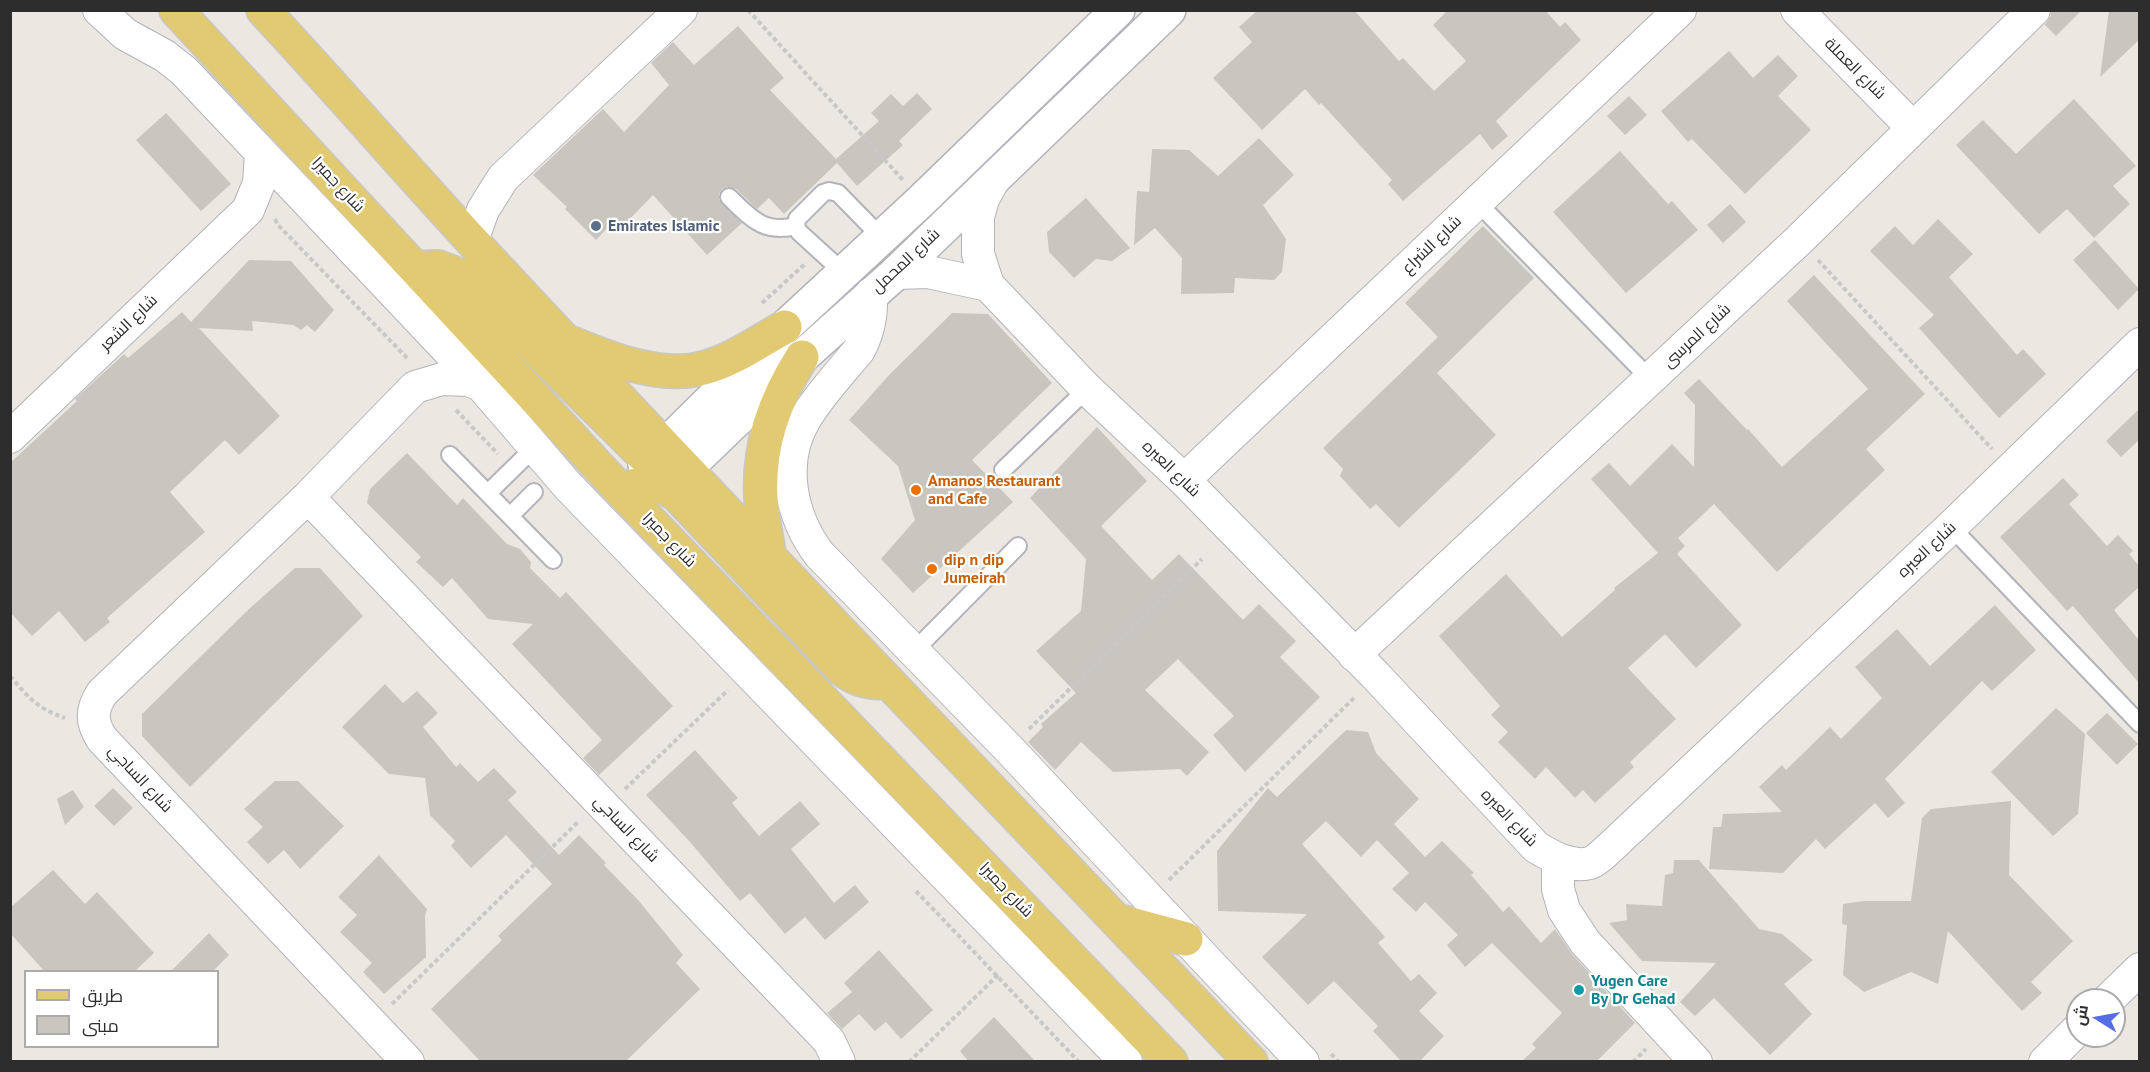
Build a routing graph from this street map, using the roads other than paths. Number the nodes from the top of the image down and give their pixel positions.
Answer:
1 (99, 10) edge
2 (176, 10) edge
3 (681, 10) edge
4 (1118, 10) edge
5 (1169, 10) edge
6 (1680, 10) edge
7 (1797, 10) edge
8 (2034, 10) edge
9 (273, 17) edge
10 (1913, 128) junction
11 (261, 154) junction
12 (995, 177) junction
13 (729, 197) dead end
14 (1477, 202) junction
15 (248, 210) junction
16 (314, 210) junction
17 (796, 226) junction
18 (882, 237) junction
19 (472, 241) junction
20 (415, 268) junction
21 (844, 273) junction
22 (896, 273) junction
23 (988, 285) junction
24 (871, 294) junction
25 (425, 326) junction
26 (786, 327) junction
27 (567, 341) junction
28 (2139, 344) edge
29 (802, 357) junction
30 (1650, 380) junction
31 (480, 385) junction
32 (415, 387) junction
33 (1087, 389) junction
34 (10, 437) edge
35 (535, 447) junction
36 (450, 455) dead end
37 (666, 465) junction
38 (1003, 470) dead end
39 (1184, 480) junction
40 (534, 492) dead end
41 (488, 493) junction
42 (308, 497) junction
43 (631, 501) junction
44 (510, 516) junction
45 (1951, 527) junction
46 (1018, 546) dead end
47 (770, 559) junction
48 (553, 560) dead end
49 (913, 652) junction
50 (1365, 666) junction
51 (888, 682) junction
52 (2139, 724) edge
53 (1558, 860) junction
54 (1119, 921) junction
55 (1186, 939) junction
56 (2139, 969) edge
57 (2120, 988) edge
58 (2066, 1041) edge
59 (408, 1062) edge
60 (839, 1062) edge
61 (1126, 1062) edge
62 (1171, 1062) edge
63 (1251, 1062) edge
64 (1303, 1062) edge
65 (1696, 1062) edge
66 (2045, 1062) edge

1 - 11 street
2 - 20 main road, شارع جميرا
3 - 19 street
4 - 18 street, شارع المحمل
5 - 12 street, شارع المحمل
6 - 14 street, شارع الشراع
7 - 10 street, شارع العملة
8 - 10 street, شارع المرسى
9 - 19 main road
10 - 30 street, شارع المرسى
11 - 15 street, شارع الشعر
11 - 16 street
12 - 22 street, شارع المحمل
12 - 23 street, شارع العبره
13 - 17 lane
14 - 30 lane
14 - 39 street, شارع الشراع
15 - 16 street
15 - 34 street, شارع الشعر
16 - 25 street
17 - 18 lane
17 - 21 lane
18 - 21 street, شارع المحمل
19 - 27 main road
20 - 37 main road
20 - 43 main road, شارع جميرا
21 - 26 street, شارع المحمل
22 - 23 street
22 - 24 street, شارع المحمل
23 - 33 street, شارع العبره
24 - 29 street, شارع المحمل
24 - 49 street
25 - 31 street
25 - 32 street
26 - 27 main road
26 - 37 street, شارع المحمل
27 - 37 main road
28 - 45 street, شارع العبره
29 - 37 street, شارع المحمل
29 - 47 main road
30 - 50 street, شارع المرسى
31 - 32 street
31 - 35 street
32 - 42 street
33 - 38 lane
33 - 39 street, شارع العبره
35 - 41 lane
35 - 61 street
36 - 41 lane
37 - 43 main road
37 - 47 main road
37 - 51 main road
39 - 50 street, شارع العبره
40 - 44 lane
41 - 44 lane
42 - 59 street, شارع الساجي
42 - 60 street, شارع الساجي
43 - 62 main road, شارع جميرا
44 - 48 lane
45 - 52 lane
45 - 53 street, شارع العبره
46 - 49 lane
47 - 51 main road
49 - 55 street
50 - 53 street, شارع العبره
51 - 54 main road
53 - 65 street
54 - 55 main road
54 - 63 main road
55 - 64 street
56 - 57 street
58 - 66 street

